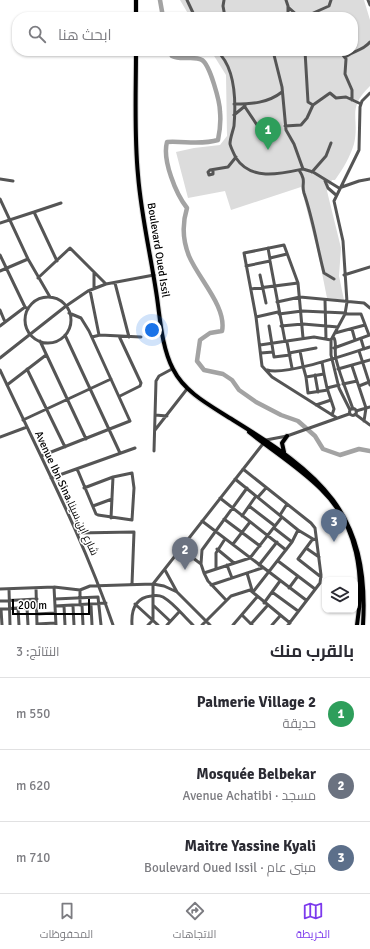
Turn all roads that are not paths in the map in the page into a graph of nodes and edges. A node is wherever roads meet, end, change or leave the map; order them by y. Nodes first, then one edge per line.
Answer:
1 (136, 0) edge
2 (187, 0) edge
3 (224, 0) edge
4 (286, 0) edge
5 (331, 0) edge
6 (368, 0) edge
7 (370, 5) edge
8 (288, 6) junction
9 (136, 12) edge
10 (193, 12) edge
11 (225, 12) edge
12 (288, 12) edge
13 (292, 12) edge
14 (316, 12) edge
15 (370, 42) edge
16 (358, 51) edge
17 (136, 56) edge
18 (222, 56) edge
19 (274, 56) edge
20 (304, 56) edge
21 (345, 57) edge
22 (282, 92) junction
23 (370, 93) edge
24 (352, 100) junction
25 (234, 104) junction
26 (360, 104) junction
27 (314, 105) junction
28 (245, 106) junction
29 (234, 115) junction
30 (257, 126) dead end
31 (285, 126) junction
32 (331, 143) dead end
33 (236, 157) junction
34 (301, 170) junction
35 (213, 171) dead end
36 (312, 172) junction
37 (0, 179) edge
38 (370, 179) edge
39 (325, 181) junction
40 (13, 182) dead end
41 (339, 188) junction
42 (336, 195) junction
43 (0, 199) edge
44 (61, 203) dead end
45 (34, 212) junction
46 (11, 220) junction
47 (0, 223) edge
48 (268, 248) junction
49 (0, 254) edge
50 (287, 254) junction
51 (28, 259) junction
52 (270, 259) junction
53 (57, 261) junction
54 (246, 266) junction
55 (370, 267) edge
56 (6, 268) junction
57 (0, 271) edge
58 (94, 272) junction
59 (260, 275) dead end
60 (344, 275) junction
61 (154, 276) junction
62 (38, 278) junction
63 (334, 279) dead end
64 (115, 283) junction
65 (298, 283) junction
66 (106, 284) junction
67 (275, 286) junction
68 (94, 288) junction
69 (263, 288) junction
70 (251, 289) junction
71 (90, 290) junction
72 (50, 297) junction
73 (300, 297) junction
74 (325, 300) junction
75 (277, 302) junction
76 (347, 302) junction
77 (266, 304) dead end
78 (66, 306) junction
79 (26, 308) junction
80 (370, 308) edge
81 (0, 310) edge
82 (302, 311) junction
83 (326, 311) junction
84 (69, 313) junction
85 (279, 313) junction
86 (345, 313) junction
87 (256, 317) junction
88 (5, 322) junction
89 (302, 324) junction
90 (365, 325) junction
91 (0, 326) edge
92 (270, 326) dead end
93 (281, 326) junction
94 (326, 326) junction
95 (338, 327) junction
96 (352, 329) junction
97 (335, 333) junction
98 (30, 334) junction
99 (65, 335) junction
100 (99, 335) junction
101 (369, 335) edge
102 (119, 336) junction
103 (92, 337) junction
104 (129, 337) junction
105 (141, 337) dead end
106 (303, 338) junction
107 (326, 339) junction
108 (332, 339) junction
109 (361, 339) junction
110 (355, 340) junction
111 (40, 341) junction
112 (286, 341) junction
113 (272, 343) junction
114 (260, 345) junction
115 (370, 347) edge
116 (316, 348) dead end
117 (334, 348) junction
118 (364, 349) junction
119 (300, 351) junction
120 (359, 351) junction
121 (273, 352) junction
122 (261, 353) junction
123 (289, 354) junction
124 (46, 355) junction
125 (0, 358) edge
126 (334, 359) junction
127 (370, 360) edge
128 (322, 362) junction
129 (363, 363) junction
130 (303, 366) junction
131 (352, 366) junction
132 (292, 368) junction
133 (27, 369) junction
134 (172, 369) junction
135 (338, 369) junction
136 (0, 370) edge
137 (267, 370) junction
138 (324, 374) junction
139 (368, 374) edge
140 (315, 375) junction
141 (306, 377) junction
142 (111, 379) junction
143 (357, 381) junction
144 (7, 384) junction
145 (370, 384) edge
146 (341, 385) junction
147 (359, 386) junction
148 (90, 388) junction
149 (188, 389) junction
150 (327, 389) junction
151 (318, 392) junction
152 (309, 394) junction
153 (120, 396) junction
154 (68, 399) junction
155 (306, 399) junction
156 (331, 400) junction
157 (316, 405) junction
158 (370, 407) edge
159 (366, 408) junction
160 (46, 409) junction
161 (353, 412) junction
162 (155, 415) junction
163 (332, 415) junction
164 (167, 416) junction
165 (337, 418) junction
166 (23, 420) junction
167 (364, 421) junction
168 (370, 425) edge
169 (27, 427) junction
170 (111, 430) junction
171 (155, 430) junction
172 (287, 436) junction
173 (0, 437) edge
174 (86, 439) junction
175 (265, 442) junction
176 (65, 447) junction
177 (134, 448) dead end
178 (154, 451) dead end
179 (284, 452) junction
180 (120, 453) junction
181 (41, 456) junction
182 (76, 469) junction
183 (243, 469) junction
184 (56, 476) junction
185 (113, 477) junction
186 (51, 478) junction
187 (235, 479) junction
188 (84, 488) junction
189 (247, 488) junction
190 (266, 488) junction
191 (257, 497) junction
192 (220, 498) junction
193 (112, 499) junction
194 (287, 504) junction
195 (93, 506) junction
196 (249, 506) junction
197 (232, 507) junction
198 (242, 516) junction
199 (281, 516) junction
200 (111, 518) junction
201 (224, 519) junction
202 (202, 521) junction
203 (250, 522) junction
204 (274, 527) junction
205 (355, 528) dead end
206 (298, 530) junction
207 (214, 531) junction
208 (242, 532) junction
209 (77, 533) junction
210 (82, 533) junction
211 (268, 536) junction
212 (225, 539) junction
213 (315, 539) junction
214 (277, 542) junction
215 (292, 542) junction
216 (233, 544) junction
217 (260, 546) junction
218 (306, 548) junction
219 (217, 549) junction
220 (181, 550) junction
221 (286, 550) junction
222 (318, 557) junction
223 (250, 558) junction
224 (278, 561) junction
225 (234, 563) junction
226 (201, 564) junction
227 (228, 565) junction
228 (261, 566) junction
229 (366, 568) dead end
230 (216, 569) junction
231 (165, 570) junction
232 (204, 573) junction
233 (247, 573) junction
234 (269, 573) junction
235 (298, 576) junction
236 (321, 577) junction
237 (232, 578) junction
238 (280, 581) junction
239 (132, 584) junction
240 (153, 584) junction
241 (100, 585) junction
242 (212, 585) junction
243 (54, 587) junction
244 (9, 588) junction
245 (36, 588) junction
246 (289, 588) junction
247 (0, 589) edge
248 (80, 590) junction
249 (315, 590) junction
250 (253, 591) junction
251 (177, 592) junction
252 (272, 592) junction
253 (153, 596) junction
254 (80, 597) junction
255 (257, 597) junction
256 (37, 599) junction
257 (55, 599) junction
258 (10, 600) junction
259 (226, 600) junction
260 (306, 600) junction
261 (0, 601) edge
262 (106, 603) junction
263 (100, 604) junction
264 (135, 604) junction
265 (266, 604) junction
266 (81, 605) junction
267 (91, 605) junction
268 (153, 605) junction
269 (55, 606) junction
270 (64, 606) junction
271 (73, 606) junction
272 (37, 607) junction
273 (18, 608) junction
274 (27, 608) junction
275 (0, 609) edge
276 (10, 609) junction
277 (298, 611) junction
278 (179, 612) junction
279 (55, 614) junction
280 (37, 615) junction
281 (242, 615) junction
282 (28, 616) junction
283 (280, 616) junction
284 (153, 620) junction
285 (170, 621) junction
286 (206, 621) junction
287 (37, 624) edge
288 (56, 624) edge
289 (252, 624) edge
290 (289, 624) edge
291 (2, 625) edge
292 (10, 625) edge
293 (19, 625) edge
294 (28, 625) edge
295 (65, 625) edge
296 (74, 625) edge
297 (83, 625) edge
298 (92, 625) edge
299 (101, 625) edge
300 (113, 625) edge
301 (132, 625) edge
302 (148, 625) edge
303 (158, 625) edge
304 (166, 625) edge
305 (193, 625) edge
306 (202, 625) edge
307 (210, 625) edge
308 (233, 625) edge
309 (272, 625) edge
310 (357, 625) edge
311 (363, 625) edge

1 - 9 main road
2 - 10 street
3 - 11 street
4 - 8 street
5 - 14 street
6 - 7 street
8 - 12 street
8 - 13 street
15 - 16 street
17 - 61 main road, Boulevard Oued Issil
18 - 25 street
19 - 22 street
20 - 27 street
21 - 24 street
22 - 28 street
22 - 31 street
23 - 26 street
24 - 26 street
24 - 27 street
25 - 28 street
25 - 29 street
26 - 41 street
27 - 31 street
28 - 29 street
28 - 30 street
29 - 33 street
31 - 34 street
32 - 36 street
33 - 34 street
33 - 35 street
34 - 36 street
34 - 63 street
36 - 39 street
37 - 40 street
38 - 41 street
39 - 41 street
39 - 42 street
41 - 42 street
42 - 60 street
43 - 46 street
44 - 45 street
45 - 46 street
45 - 53 street
46 - 47 street
46 - 51 street
48 - 50 street
48 - 52 street
48 - 54 street
49 - 56 street
50 - 52 street
50 - 65 street
51 - 56 street
51 - 62 street
52 - 54 street
52 - 67 street
53 - 58 street
53 - 62 street
54 - 70 street
55 - 60 street
56 - 57 street
56 - 79 street
58 - 66 street
58 - 68 street
59 - 69 street
60 - 76 street
61 - 64 street
61 - 134 main road, Boulevard Oued Issil
62 - 72 street
64 - 66 street
64 - 104 street
65 - 67 street
65 - 73 street
66 - 68 street
67 - 69 street
67 - 75 street
68 - 71 street
69 - 70 street
69 - 77 street
70 - 87 street
71 - 78 street
71 - 100 street
72 - 78 street
72 - 79 street
73 - 74 street
73 - 75 street
73 - 82 street
74 - 76 street
74 - 83 street
75 - 85 street
76 - 80 street
76 - 86 street
78 - 84 street
78 - 98 street
79 - 88 street
79 - 98 street
81 - 88 street
82 - 83 street
82 - 85 street
82 - 89 street
83 - 86 street
83 - 94 street
84 - 99 street
84 - 103 street
85 - 87 street
85 - 93 street
86 - 90 street
86 - 95 street
87 - 114 street
88 - 91 street
89 - 93 street
89 - 94 street
89 - 106 street
90 - 96 street
90 - 101 street
92 - 113 street
93 - 112 street
94 - 95 street
94 - 107 street
95 - 97 street
96 - 97 street
96 - 110 street
97 - 108 street
98 - 111 street
98 - 125 street
99 - 111 street
99 - 148 street
100 - 102 street
100 - 103 street
101 - 109 street
102 - 104 street
102 - 153 street
103 - 142 street
104 - 105 street
106 - 107 street
106 - 112 street
107 - 108 street
108 - 117 street
108 - 126 street
109 - 110 street
109 - 118 street
110 - 117 street
111 - 124 street
112 - 113 street
112 - 123 street
113 - 114 street
113 - 121 street
114 - 122 street
115 - 118 street
116 - 119 street
117 - 126 street
118 - 120 street
119 - 123 street
119 - 130 street
120 - 126 street
120 - 129 street
121 - 122 street
121 - 123 street
122 - 137 street
123 - 132 street
124 - 133 street
124 - 154 street
126 - 128 street
126 - 135 street
126 - 146 street
127 - 129 street
128 - 130 street
128 - 138 street
129 - 131 street
129 - 139 street
130 - 132 street
130 - 141 street
131 - 135 street
131 - 143 street
132 - 137 street
133 - 144 street
133 - 160 street
134 - 149 main road, Boulevard Oued Issil
134 - 162 street
135 - 146 street
136 - 144 street, Avenue Ibn Sina شارع ابن سينا
137 - 155 street
138 - 140 street
138 - 150 street
139 - 145 street
140 - 141 street
140 - 151 street
141 - 152 street
142 - 148 street
142 - 153 street
143 - 146 street
143 - 147 street
144 - 166 street, Avenue Ibn Sina شارع ابن سينا
145 - 147 street
146 - 150 street
146 - 161 street
147 - 159 street
148 - 154 street
148 - 170 street
149 - 164 street
149 - 175 main road, Boulevard Oued Issil
150 - 151 street
150 - 156 street
151 - 152 street
152 - 155 street
153 - 170 street
154 - 160 street
154 - 174 street
155 - 157 street
156 - 157 street
156 - 163 street
157 - 163 street
158 - 159 street
159 - 161 street
159 - 167 street
160 - 166 street
160 - 176 street
161 - 165 street
161 - 167 street
162 - 164 street
162 - 171 street
163 - 165 street
164 - 171 street
165 - 172 street
166 - 169 street, Avenue Ibn Sina شارع ابن سينا
167 - 168 street
169 - 173 street
169 - 181 street, Avenue Ibn Sina شارع ابن سينا
170 - 174 street
170 - 180 street
171 - 178 street
172 - 175 street
172 - 179 main road
174 - 176 street
175 - 179 main road, Boulevard Oued Issil
175 - 183 street
175 - 310 main road, Boulevard Oued Issil
176 - 181 street
177 - 180 street
179 - 205 main road, Boulevard Oued Issil
180 - 182 street
181 - 186 street, Avenue Ibn Sina شارع ابن سينا
182 - 184 street
182 - 188 street
183 - 187 street
183 - 190 street
184 - 186 street
184 - 210 street
185 - 188 street
185 - 193 street
185 - 200 street
186 - 209 street, Avenue Ibn Sina شارع ابن سينا
187 - 189 street
187 - 192 street
188 - 195 street
189 - 191 street
189 - 197 street
190 - 191 street
190 - 194 street
191 - 196 street
191 - 199 street
192 - 197 street
192 - 202 street
193 - 195 street
193 - 200 street
194 - 199 street
194 - 213 street
195 - 200 street
196 - 198 street
196 - 204 street
197 - 198 street
197 - 201 street
198 - 203 street
199 - 204 street
199 - 206 street
201 - 207 street
201 - 208 street
202 - 207 street
202 - 220 street
203 - 208 street
203 - 211 street
204 - 211 street
204 - 215 street
206 - 213 street
206 - 215 street
207 - 212 street
207 - 226 street
208 - 216 street
208 - 217 street
209 - 210 street
209 - 241 street, Avenue Ibn Sina شارع ابن سينا
210 - 239 street
211 - 214 street
211 - 217 street
212 - 216 street
212 - 219 street
213 - 218 street
213 - 222 street
214 - 221 street
214 - 228 street
215 - 221 street
216 - 223 street
217 - 223 street
218 - 222 street
218 - 236 street
219 - 225 street
219 - 230 street
220 - 226 street
220 - 231 street
221 - 224 street
222 - 236 street
223 - 225 street
223 - 228 street
224 - 234 street
224 - 235 street
225 - 227 street
226 - 232 street
227 - 230 street
227 - 237 street
228 - 233 street
228 - 234 street
229 - 311 main road
230 - 232 street
231 - 240 street
231 - 251 street
232 - 242 street
233 - 237 street
233 - 250 street
234 - 238 street
234 - 250 street
235 - 246 street
235 - 249 street
236 - 249 street
237 - 242 street
238 - 246 street
238 - 252 street
239 - 240 street
239 - 241 street
240 - 251 street
240 - 253 street
241 - 248 street
241 - 262 street, Avenue Ibn Sina شارع ابن سينا
242 - 259 street
243 - 245 street
243 - 248 street
243 - 257 street
244 - 245 street
244 - 247 street
244 - 258 street
245 - 256 street
246 - 260 street
248 - 254 street
249 - 260 street
250 - 255 street
250 - 259 street
251 - 286 street
252 - 265 street
252 - 277 street
253 - 264 street
253 - 268 street
253 - 278 street
254 - 257 street
254 - 263 street
254 - 266 street
255 - 265 street
255 - 281 street
256 - 258 street
256 - 272 street
257 - 269 street
258 - 261 street
258 - 276 street
259 - 286 street
260 - 277 street
262 - 263 street
262 - 300 street, Avenue Ibn Sina شارع ابن سينا
263 - 267 street
263 - 299 street
264 - 284 street
264 - 301 street
265 - 283 street
265 - 289 street
266 - 267 street
266 - 271 street
266 - 297 street
267 - 298 street
268 - 284 street
268 - 285 street
269 - 270 street
269 - 279 street
270 - 271 street
270 - 295 street
271 - 296 street
272 - 274 street
272 - 280 street
273 - 274 street
273 - 276 street
273 - 293 street
274 - 282 street
275 - 276 street
275 - 291 street
276 - 292 street
277 - 290 street
278 - 285 street
278 - 305 street
279 - 280 street
279 - 288 street
280 - 282 street
280 - 287 street
281 - 289 street
281 - 308 street
282 - 294 street
283 - 290 street
283 - 309 street
284 - 302 street
284 - 303 street
285 - 304 street
286 - 306 street
286 - 307 street
287 - 288 street

